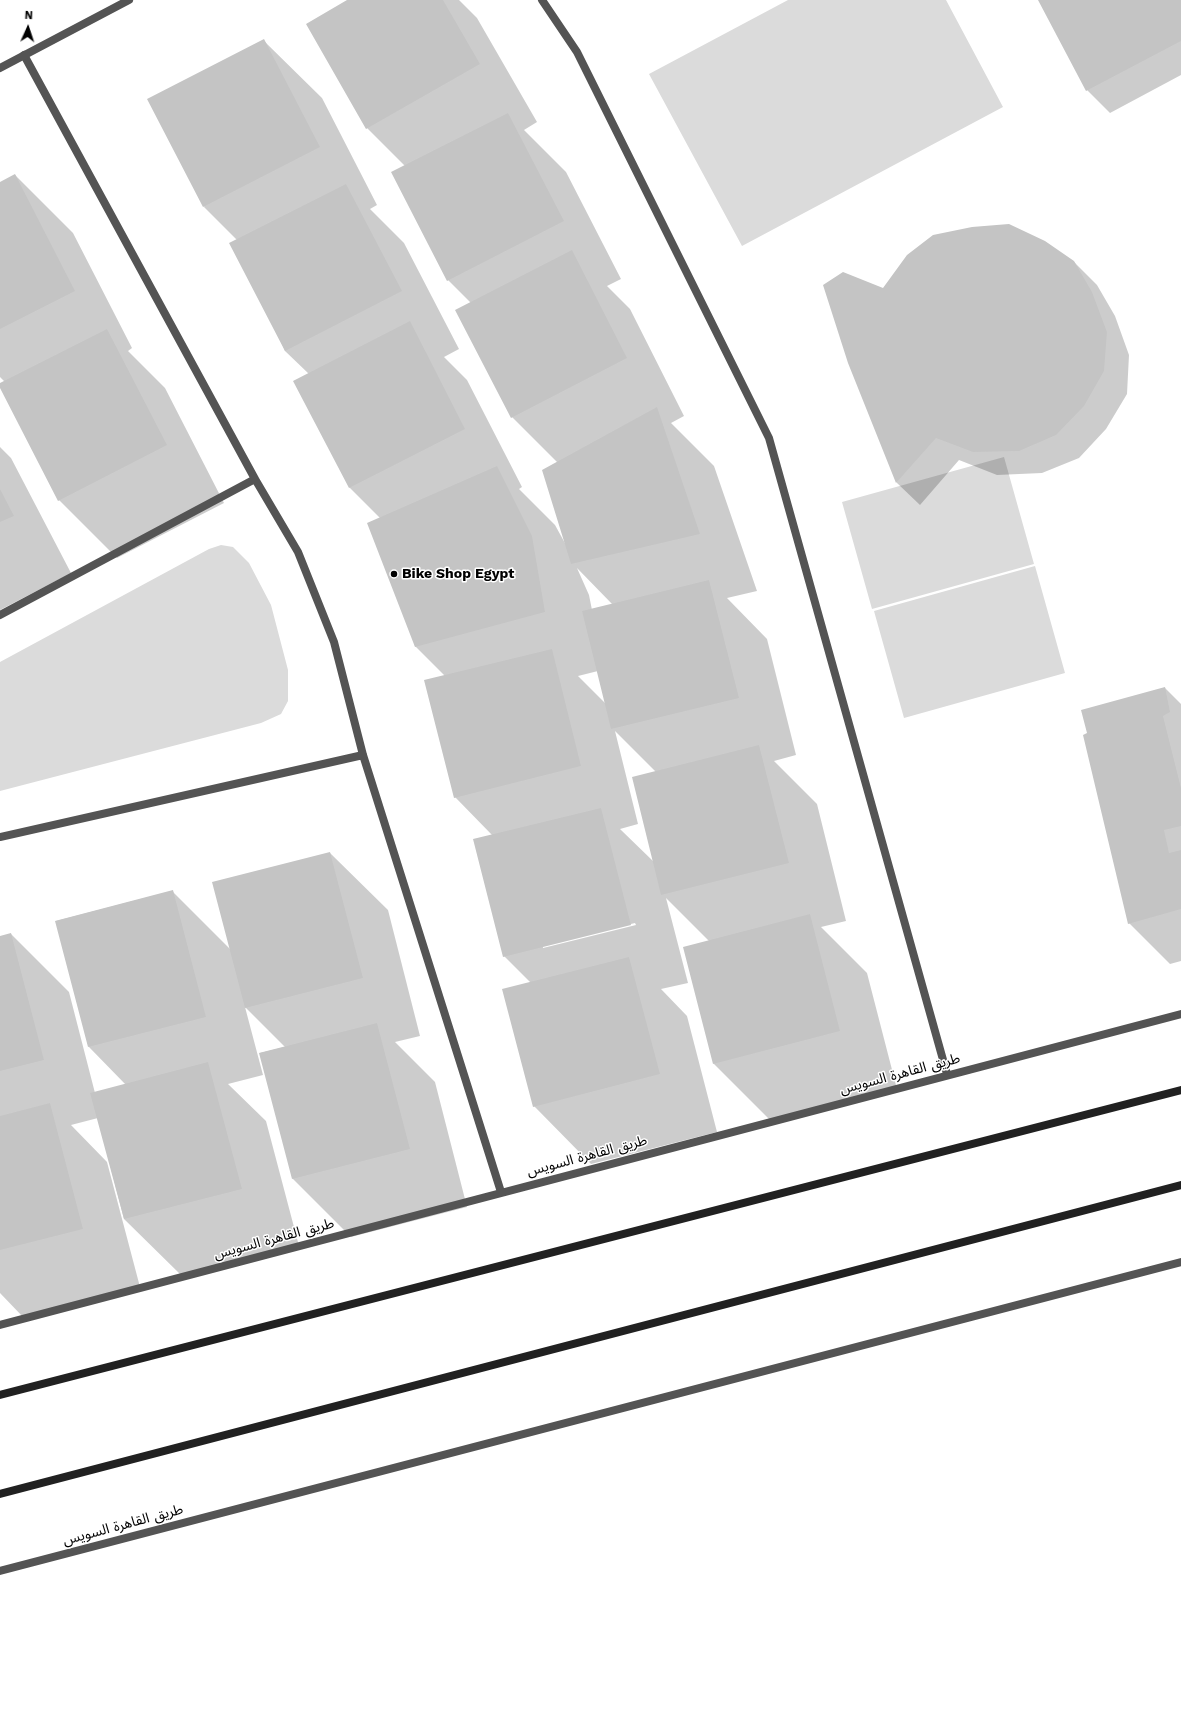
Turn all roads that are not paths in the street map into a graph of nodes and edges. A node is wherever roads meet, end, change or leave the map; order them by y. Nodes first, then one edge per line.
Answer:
1 (129, 0) edge
2 (542, 0) edge
3 (24, 55) junction
4 (0, 68) edge
5 (255, 479) junction
6 (0, 615) edge
7 (363, 755) junction
8 (0, 837) edge
9 (1181, 1014) edge
10 (947, 1074) junction
11 (1181, 1090) edge
12 (1181, 1185) edge
13 (502, 1192) junction
14 (1181, 1262) edge
15 (0, 1325) edge
16 (0, 1395) edge
17 (0, 1494) edge
18 (0, 1571) edge

1 - 3 street
2 - 10 street
3 - 4 street
3 - 5 street
5 - 6 street
5 - 7 street
7 - 8 street
7 - 13 street
9 - 10 street, طريق القاهرة السويس
10 - 13 street, طريق القاهرة السويس
11 - 16 main road
12 - 17 main road
13 - 15 street, طريق القاهرة السويس
14 - 18 street, طريق القاهرة السويس

